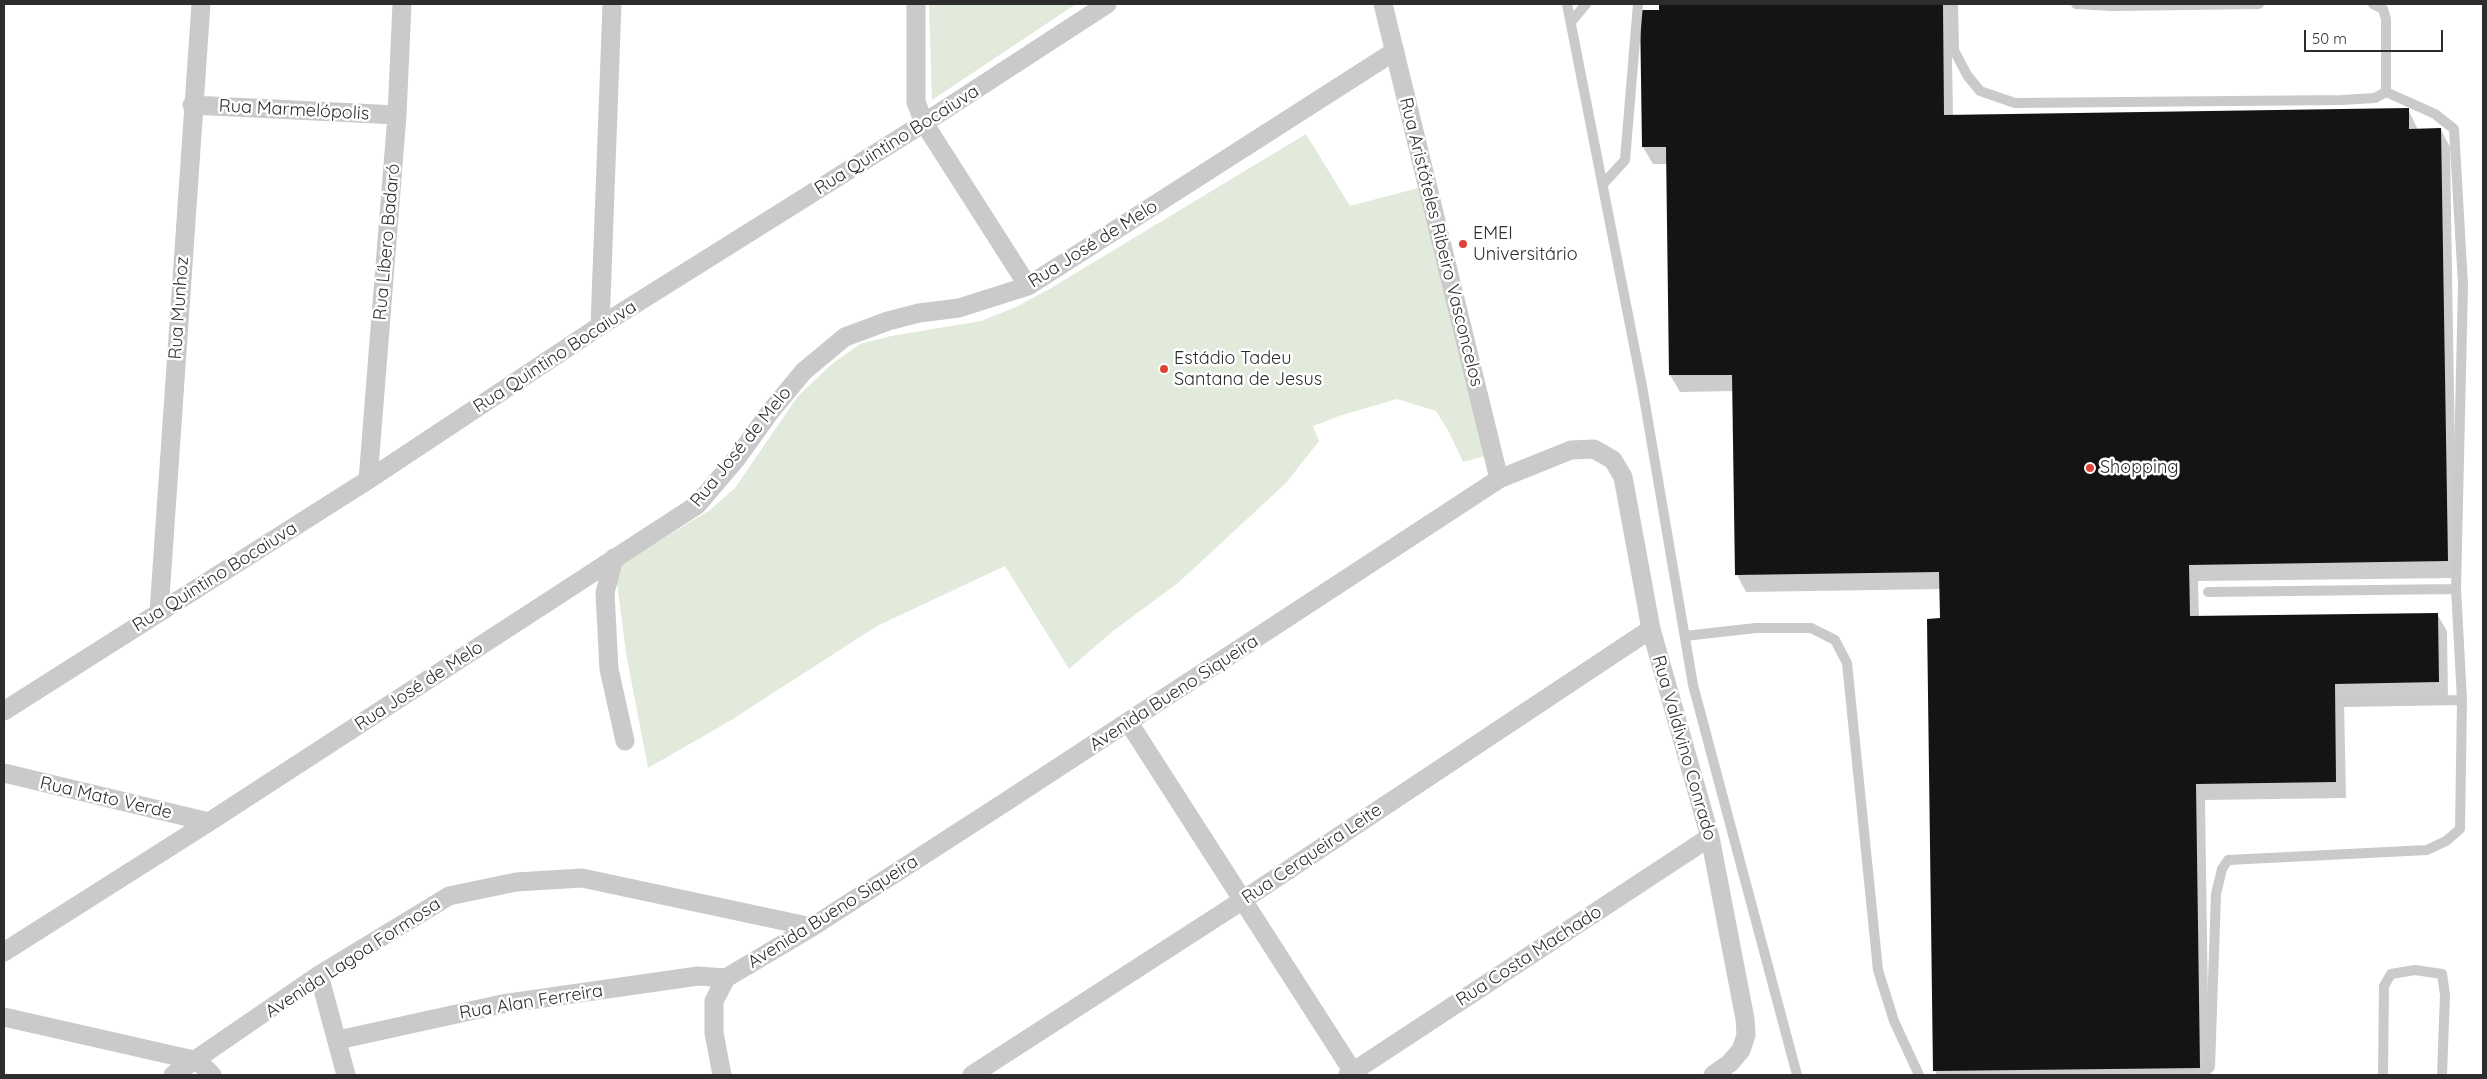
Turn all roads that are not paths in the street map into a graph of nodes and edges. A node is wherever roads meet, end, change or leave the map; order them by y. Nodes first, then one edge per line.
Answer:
1 (201, 4) edge
2 (402, 4) edge
3 (612, 4) edge
4 (916, 4) edge
5 (1107, 4) edge
6 (1383, 4) edge
7 (1567, 4) edge
8 (1586, 4) edge
9 (1638, 4) edge
10 (1953, 4) edge
11 (2076, 4) edge
12 (2171, 4) edge
13 (2259, 4) edge
14 (2113, 5) edge
15 (2222, 5) edge
16 (2380, 5) edge
17 (1571, 22) junction
18 (1395, 51) junction
19 (2386, 92) junction
20 (192, 105) junction
21 (397, 115) junction
22 (924, 123) junction
23 (1603, 184) junction
24 (1028, 286) junction
25 (600, 326) junction
26 (1623, 477) joint
27 (1499, 479) junction
28 (368, 480) junction
29 (614, 558) junction
30 (2456, 589) junction
31 (2208, 592) dead end
32 (159, 612) junction
33 (1651, 629) junction
34 (1685, 636) junction
35 (2462, 700) junction
36 (2342, 702) dead end
37 (4, 711) edge
38 (1129, 723) junction
39 (625, 741) dead end
40 (4, 773) edge
41 (209, 822) junction
42 (1710, 837) junction
43 (1243, 900) junction
44 (812, 927) junction
45 (4, 952) edge
46 (319, 975) junction
47 (726, 978) junction
48 (4, 1018) edge
49 (338, 1040) junction
50 (198, 1060) junction
51 (1352, 1074) edge
52 (173, 1075) edge
53 (212, 1075) edge
54 (346, 1075) edge
55 (722, 1075) edge
56 (972, 1075) edge
57 (1712, 1075) edge
58 (1798, 1075) edge
59 (1920, 1075) edge
60 (2202, 1075) edge
61 (2383, 1075) edge
62 (2442, 1075) edge

1 - 20 street, Rua Munhoz
2 - 21 street, Rua Líbero Badaró
3 - 25 street
4 - 22 street
5 - 22 street, Rua Quintino Bocaiuva
6 - 18 street, Rua Aristóteles Ribeiro Vasconcelos
7 - 17 lane
8 - 17 lane
9 - 23 lane
10 - 19 lane
11 - 14 lane
12 - 14 lane
12 - 15 lane
13 - 15 lane
16 - 19 lane
17 - 23 lane
18 - 24 street, Rua José de Melo
18 - 27 street, Rua Aristóteles Ribeiro Vasconcelos
19 - 30 lane
20 - 21 street, Rua Marmelópolis
20 - 32 street, Rua Munhoz
21 - 28 street, Rua Líbero Badaró
22 - 24 street
22 - 25 street, Rua Quintino Bocaiuva
23 - 34 lane
24 - 29 street, Rua José de Melo
25 - 28 street, Rua Quintino Bocaiuva
26 - 27 street, Avenida Bueno Siqueira
26 - 33 street, Rua Valdivino Conrado
27 - 38 street, Avenida Bueno Siqueira
28 - 32 street, Rua Quintino Bocaiuva
29 - 39 street
29 - 41 street, Rua José de Melo
30 - 31 lane
30 - 35 lane
32 - 37 street, Rua Quintino Bocaiuva
33 - 42 street, Rua Valdivino Conrado
33 - 43 street, Rua Cerqueira Leite
34 - 58 lane
34 - 59 lane
35 - 36 lane
35 - 60 lane
38 - 43 street
38 - 44 street, Avenida Bueno Siqueira
40 - 41 street, Rua Mato Verde
41 - 45 street, Rua José de Melo
42 - 51 street, Rua Costa Machado
42 - 57 street, Rua Valdivino Conrado
43 - 51 street
43 - 56 street, Rua Cerqueira Leite
44 - 46 street, Avenida Lagoa Formosa
44 - 47 street, Avenida Bueno Siqueira
46 - 49 street
46 - 50 street, Avenida Lagoa Formosa
47 - 49 street, Rua Alan Ferreira
47 - 55 street
48 - 50 street
49 - 54 street
50 - 52 street, Avenida Lagoa Formosa
50 - 53 street
61 - 62 lane

